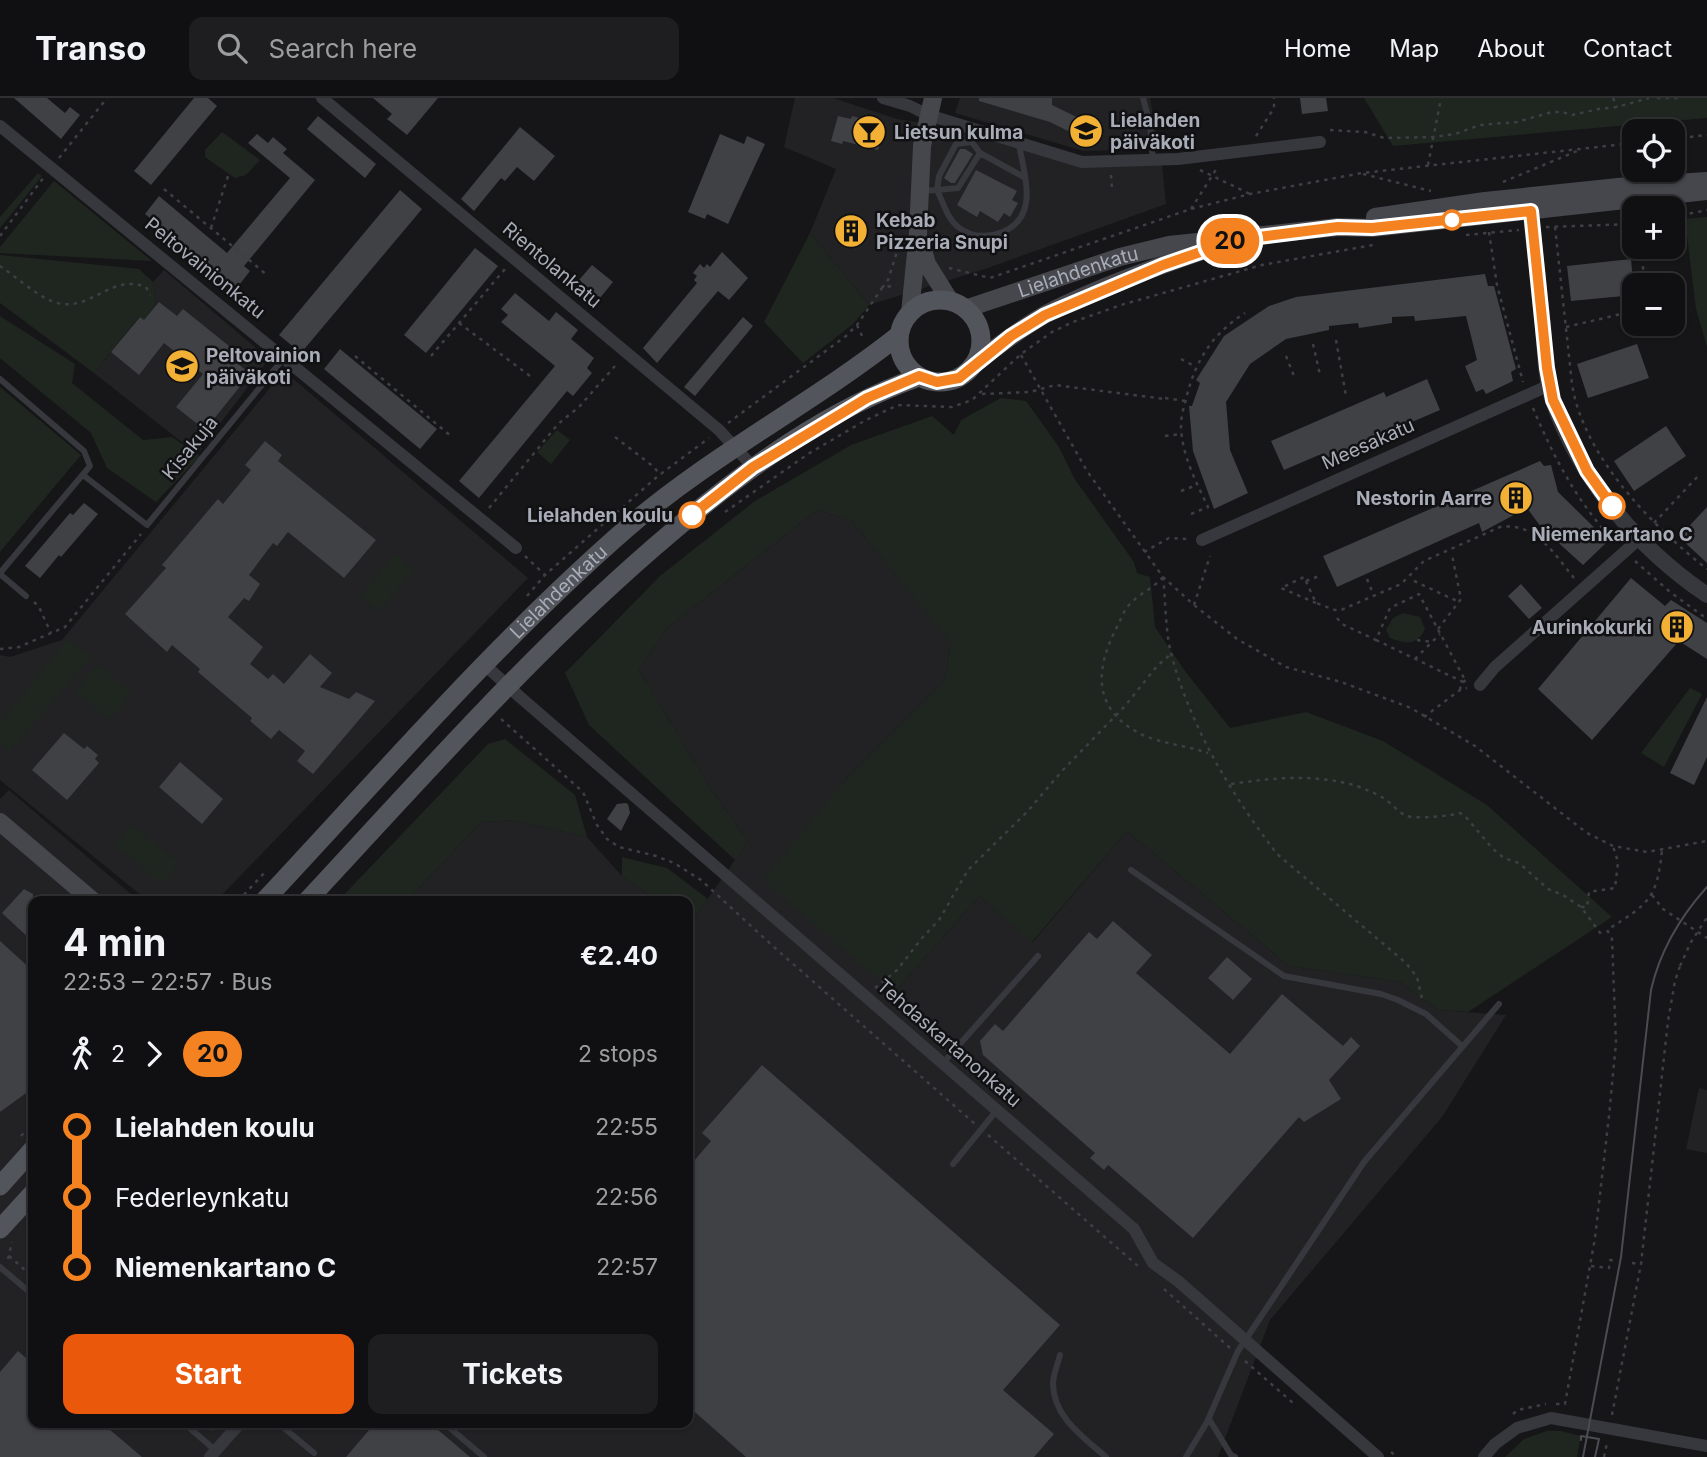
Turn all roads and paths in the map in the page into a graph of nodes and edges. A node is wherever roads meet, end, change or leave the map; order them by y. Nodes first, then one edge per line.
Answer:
1 (107, 98) edge
2 (322, 98) edge
3 (883, 98) edge
4 (1143, 98) edge
5 (1274, 98) edge
6 (1441, 98) edge
7 (1613, 98) edge
8 (1649, 98) edge
9 (1657, 98) edge
10 (1678, 98) edge
11 (931, 107) edge
12 (1617, 107) junction
13 (0, 126) edge
14 (1259, 130) dead end
15 (1330, 130) dead end
16 (1707, 135) edge
17 (974, 136) junction
18 (1433, 137) junction
19 (1685, 138) edge
20 (1320, 142) dead end
21 (1018, 144) junction
22 (1580, 149) dead end
23 (980, 153) junction
24 (1227, 154) junction
25 (1178, 159) junction
26 (1153, 160) junction
27 (1428, 165) dead end
28 (51, 167) junction
29 (229, 173) dead end
30 (1362, 173) dead end
31 (1212, 176) junction
32 (1024, 177) junction
33 (1707, 181) edge
34 (1497, 185) dead end
35 (164, 189) dead end
36 (928, 190) junction
37 (1429, 191) dead end
38 (1707, 191) edge
39 (1250, 194) dead end
40 (1191, 209) dead end
41 (1707, 210) edge
42 (1531, 212) junction
43 (1685, 215) edge
44 (1622, 225) edge
45 (1555, 226) junction
46 (211, 228) junction
47 (918, 233) junction
48 (0, 236) edge
49 (1462, 236) dead end
50 (1235, 240) junction
51 (1376, 245) dead end
52 (514, 259) junction
53 (0, 266) edge
54 (267, 275) dead end
55 (990, 278) dead end
56 (150, 295) dead end
57 (996, 299) junction
58 (958, 305) junction
59 (910, 313) junction
60 (1245, 313) dead end
61 (1622, 314) edge
62 (459, 323) junction
63 (1566, 327) junction
64 (899, 335) junction
65 (1011, 336) junction
66 (1335, 340) dead end
67 (1313, 344) dead end
68 (1021, 354) junction
69 (355, 356) dead end
70 (431, 356) dead end
71 (1286, 356) dead end
72 (284, 358) junction
73 (1181, 359) dead end
74 (975, 363) junction
75 (615, 366) dead end
76 (1196, 367) junction
77 (1320, 375) dead end
78 (919, 376) junction
79 (1294, 376) dead end
80 (0, 379) edge
81 (534, 379) dead end
82 (1550, 385) junction
83 (1041, 388) junction
84 (980, 394) junction
85 (1346, 396) dead end
86 (1186, 401) junction
87 (1182, 434) junction
88 (1165, 436) dead end
89 (452, 437) dead end
90 (615, 437) dead end
91 (734, 447) junction
92 (753, 467) junction
93 (1700, 474) dead end
94 (83, 475) junction
95 (660, 475) dead end
96 (1197, 485) junction
97 (1181, 491) dead end
98 (1191, 514) dead end
99 (480, 518) junction
100 (717, 518) dead end
101 (1654, 523) junction
102 (147, 525) junction
103 (1639, 539) junction
104 (1202, 540) joint
105 (516, 548) joint
106 (1144, 552) junction
107 (1452, 555) dead end
108 (1210, 556) dead end
109 (1707, 569) edge
110 (0, 574) edge
111 (1322, 575) dead end
112 (545, 576) dead end
113 (1163, 577) junction
114 (1367, 579) dead end
115 (1574, 579) dead end
116 (1306, 581) junction
117 (1414, 582) dead end
118 (1707, 595) edge
119 (26, 596) dead end
120 (1374, 596) junction
121 (1459, 602) junction
122 (1316, 603) junction
123 (1194, 605) junction
124 (39, 607) dead end
125 (1337, 618) dead end
126 (1438, 629) junction
127 (51, 633) junction
128 (1440, 634) junction
129 (1376, 639) junction
130 (1417, 640) dead end
131 (1432, 642) junction
132 (0, 649) edge
133 (1171, 654) junction
134 (1415, 659) junction
135 (485, 665) junction
136 (1480, 685) joint
137 (514, 692) junction
138 (1116, 715) junction
139 (1424, 717) junction
140 (1210, 753) junction
141 (1229, 784) junction
142 (0, 822) edge
143 (1707, 841) edge
144 (1613, 846) junction
145 (1662, 850) junction
146 (1131, 870) dead end
147 (1652, 895) junction
148 (87, 896) edge
149 (269, 896) edge
150 (312, 896) edge
151 (1581, 907) junction
152 (1707, 919) edge
153 (1601, 934) dead end
154 (1707, 938) edge
155 (1038, 956) dead end
156 (861, 993) junction
157 (836, 1003) junction
158 (1499, 1004) dead end
159 (1426, 1014) junction
160 (1462, 1046) junction
161 (943, 1063) junction
162 (998, 1110) junction
163 (982, 1130) junction
164 (28, 1155) edge
165 (953, 1164) dead end
166 (0, 1186) edge
167 (28, 1201) edge
168 (6, 1235) edge
169 (9, 1255) junction
170 (1615, 1261) dead end
171 (1632, 1263) dead end
172 (1641, 1265) junction
173 (1590, 1266) junction
174 (1, 1268) edge
175 (28, 1272) edge
176 (1145, 1272) dead end
177 (28, 1291) edge
178 (1245, 1341) junction
179 (1060, 1354) dead end
180 (1565, 1404) dead end
181 (1209, 1419) junction
182 (189, 1428) edge
183 (212, 1428) edge
184 (236, 1428) edge
185 (284, 1428) edge
186 (450, 1428) edge
187 (217, 1431) dead end
188 (1609, 1433) junction
189 (1707, 1446) edge
190 (314, 1452) dead end
191 (213, 1454) edge
192 (1232, 1456) edge
193 (484, 1457) edge
194 (1106, 1457) edge
195 (1186, 1457) edge
196 (1378, 1457) edge
197 (1484, 1457) edge
198 (1604, 1457) edge

1 - 28 path
2 - 52 street, Rientolankatu
3 - 11 street
4 - 26 lane
5 - 14 path
6 - 18 path
7 - 12 path
8 - 12 path
9 - 10 path
11 - 17 street
11 - 36 main road
12 - 18 path
13 - 28 street, Peltovainionkatu
15 - 18 path
16 - 19 path
17 - 21 street
17 - 23 lane
17 - 36 lane
18 - 27 path
20 - 24 street
21 - 26 street
21 - 32 lane
22 - 34 path
23 - 32 lane
23 - 36 lane
24 - 25 street
24 - 31 path
25 - 26 street
25 - 31 path
28 - 48 path
28 - 72 street, Peltovainionkatu
29 - 46 path
30 - 37 path
31 - 39 path
31 - 40 path
32 - 36 lane
33 - 42 main road, Lielahdenkatu
35 - 46 path
36 - 47 main road
38 - 42 main road, Lielahdenkatu
41 - 43 path
42 - 45 path
42 - 49 path
42 - 50 main road, Lielahdenkatu
42 - 82 street
44 - 45 path
45 - 63 path
46 - 54 path
47 - 58 main road
47 - 59 main road
50 - 57 main road, Lielahdenkatu
50 - 65 main road, Lielahdenkatu
51 - 68 path
52 - 62 path
52 - 91 street, Rientolankatu
53 - 56 path
55 - 57 path
57 - 58 main road, Lielahdenkatu
58 - 59 main road
58 - 74 main road
59 - 64 main road
60 - 76 path
61 - 63 path
62 - 70 path
62 - 81 path
63 - 101 path
64 - 78 main road
64 - 91 main road, Lielahdenkatu
65 - 68 path
65 - 74 main road, Lielahdenkatu
66 - 85 path
67 - 77 path
68 - 83 path
68 - 84 path
69 - 89 path
71 - 79 path
72 - 99 street, Peltovainionkatu
72 - 102 lane, Kisakuja
73 - 76 path
74 - 78 main road
75 - 99 path
76 - 86 path
78 - 92 main road, Lielahdenkatu
80 - 94 lane
82 - 103 street
82 - 104 street, Meesakatu
83 - 84 path
83 - 86 path
83 - 106 path
84 - 100 path
86 - 87 path
87 - 88 path
87 - 96 path
90 - 95 path
91 - 92 street, Rientolankatu
91 - 135 main road, Lielahdenkatu
92 - 137 main road, Lielahdenkatu
93 - 101 path
94 - 102 lane
94 - 110 lane
96 - 97 path
96 - 98 path
99 - 105 street, Peltovainionkatu
101 - 109 path
102 - 127 path
103 - 118 street
103 - 136 street
104 - 106 path
105 - 112 path
106 - 113 path
107 - 121 path
108 - 123 path
110 - 119 lane
111 - 116 path
113 - 123 path
113 - 133 path
113 - 138 path
114 - 120 path
115 - 120 path
116 - 122 path
116 - 122 path
117 - 121 path
120 - 122 path
121 - 126 path
123 - 139 path
124 - 127 path
125 - 129 path
126 - 128 path
126 - 129 path
127 - 132 path
128 - 131 path
128 - 134 path
129 - 134 path
130 - 131 path
131 - 134 path
133 - 138 path
133 - 140 path
135 - 137 street, Tehdaskartanonkatu
135 - 149 main road, Lielahdenkatu
136 - 139 path
137 - 150 main road, Lielahdenkatu
137 - 156 street, Tehdaskartanonkatu
137 - 157 path
138 - 140 path
138 - 156 path
139 - 144 path
140 - 141 path
141 - 151 path
141 - 159 path
142 - 148 main road
143 - 145 path
144 - 145 path
144 - 151 path
145 - 147 path
146 - 159 lane
147 - 154 path
147 - 173 path
151 - 153 path
152 - 172 path, bridge
155 - 161 lane
156 - 157 path
156 - 161 street, Tehdaskartanonkatu
157 - 163 path
158 - 160 lane
159 - 160 lane
160 - 178 lane
161 - 162 street, Tehdaskartanonkatu
162 - 163 lane
162 - 178 street, Tehdaskartanonkatu
163 - 165 lane
163 - 176 path
164 - 166 main road
167 - 168 main road
168 - 169 path
169 - 174 path
169 - 175 path
170 - 173 path
171 - 172 path
172 - 188 path
173 - 180 path
174 - 177 lane
178 - 181 lane
178 - 196 street, Tehdaskartanonkatu
179 - 194 lane
181 - 192 lane
181 - 195 lane
182 - 191 lane
183 - 187 path
184 - 191 street
185 - 190 lane
186 - 193 lane
188 - 189 street
188 - 197 street
188 - 198 path

